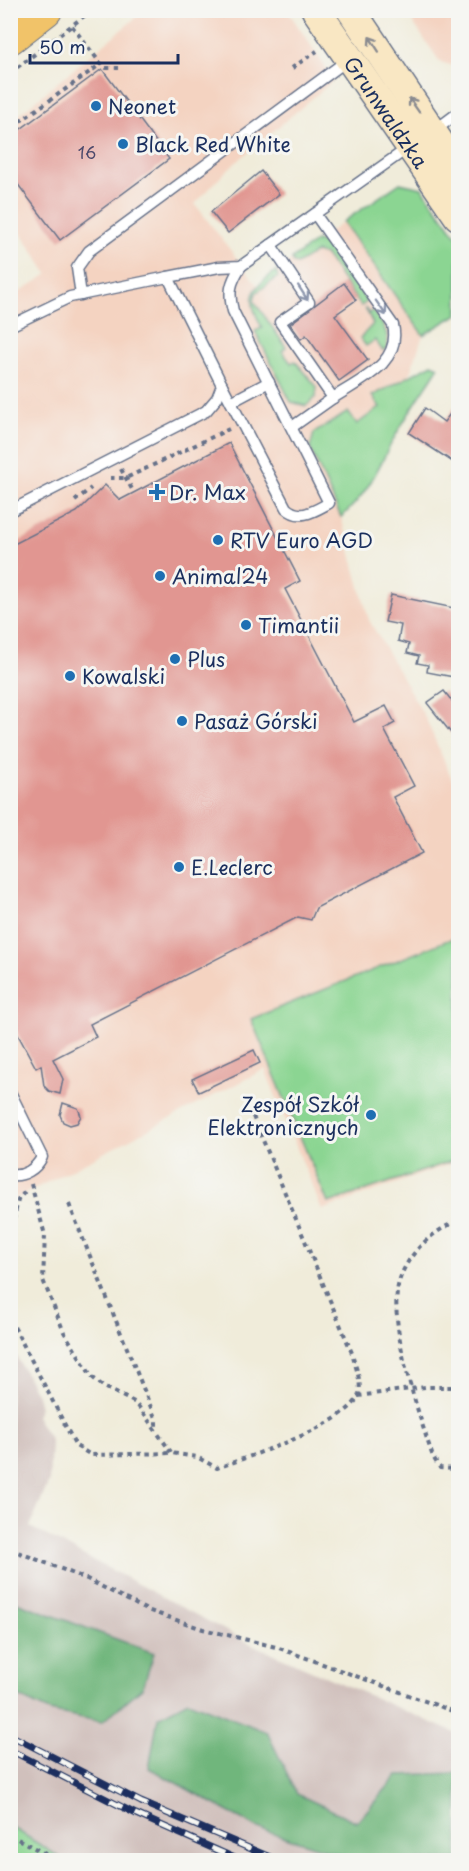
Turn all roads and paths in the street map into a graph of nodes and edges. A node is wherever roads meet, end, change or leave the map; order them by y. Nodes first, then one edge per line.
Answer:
1 (92, 10) edge
2 (316, 10) edge
3 (351, 10) edge
4 (59, 18) edge
5 (10, 38) edge
6 (322, 47) dead end
7 (350, 59) junction
8 (101, 64) junction
9 (119, 68) dead end
10 (292, 68) dead end
11 (10, 73) edge
12 (459, 113) edge
13 (10, 122) edge
14 (422, 139) junction
15 (459, 170) edge
16 (315, 214) junction
17 (459, 216) edge
18 (271, 245) junction
19 (241, 266) junction
20 (168, 277) junction
21 (81, 295) junction
22 (10, 326) edge
23 (269, 382) junction
24 (222, 385) junction
25 (333, 398) junction
26 (231, 402) junction
27 (242, 422) junction
28 (292, 427) junction
29 (115, 457) junction
30 (126, 478) junction
31 (102, 480) dead end
32 (93, 487) dead end
33 (134, 493) dead end
34 (75, 501) dead end
35 (10, 511) edge
36 (10, 1092) edge
37 (252, 1114) dead end
38 (27, 1172) junction
39 (10, 1175) edge
40 (31, 1184) junction
41 (69, 1204) dead end
42 (459, 1221) edge
43 (10, 1238) edge
44 (10, 1318) edge
45 (459, 1387) edge
46 (413, 1390) junction
47 (358, 1396) junction
48 (156, 1430) junction
49 (171, 1453) junction
50 (459, 1469) edge
51 (10, 1550) edge
52 (459, 1713) edge
53 (10, 1835) edge
54 (57, 1860) edge

1 - 4 path
2 - 7 street, Grunwaldzka
14 -> 3 street, Grunwaldzka
4 - 5 main road
4 - 8 path
4 - 11 path
6 - 10 path
7 - 14 street, Grunwaldzka
7 - 21 lane
8 - 9 path
8 - 13 path
12 - 14 lane
14 - 15 street, Grunwaldzka
14 - 16 lane
14 - 17 street, Grunwaldzka
16 - 18 lane
16 -> 25 lane
18 - 19 lane
18 -> 25 lane
19 - 20 lane
19 - 23 lane
20 - 21 lane
20 - 24 lane
21 - 22 lane
23 - 26 lane
23 - 28 lane
24 - 26 lane
24 - 29 lane
25 - 28 lane
26 - 27 lane
27 - 28 lane
27 - 30 path
29 - 30 path
29 - 35 lane
30 - 31 path
30 - 33 path
32 - 34 path
36 - 38 lane
37 - 47 path
38 - 39 lane
38 - 40 path
40 - 43 path
40 - 48 path
41 - 48 path
42 - 46 path
44 - 49 path
45 - 46 path
46 - 47 path
46 - 50 path
47 - 49 path
48 - 49 path
51 - 52 path
53 - 54 path

